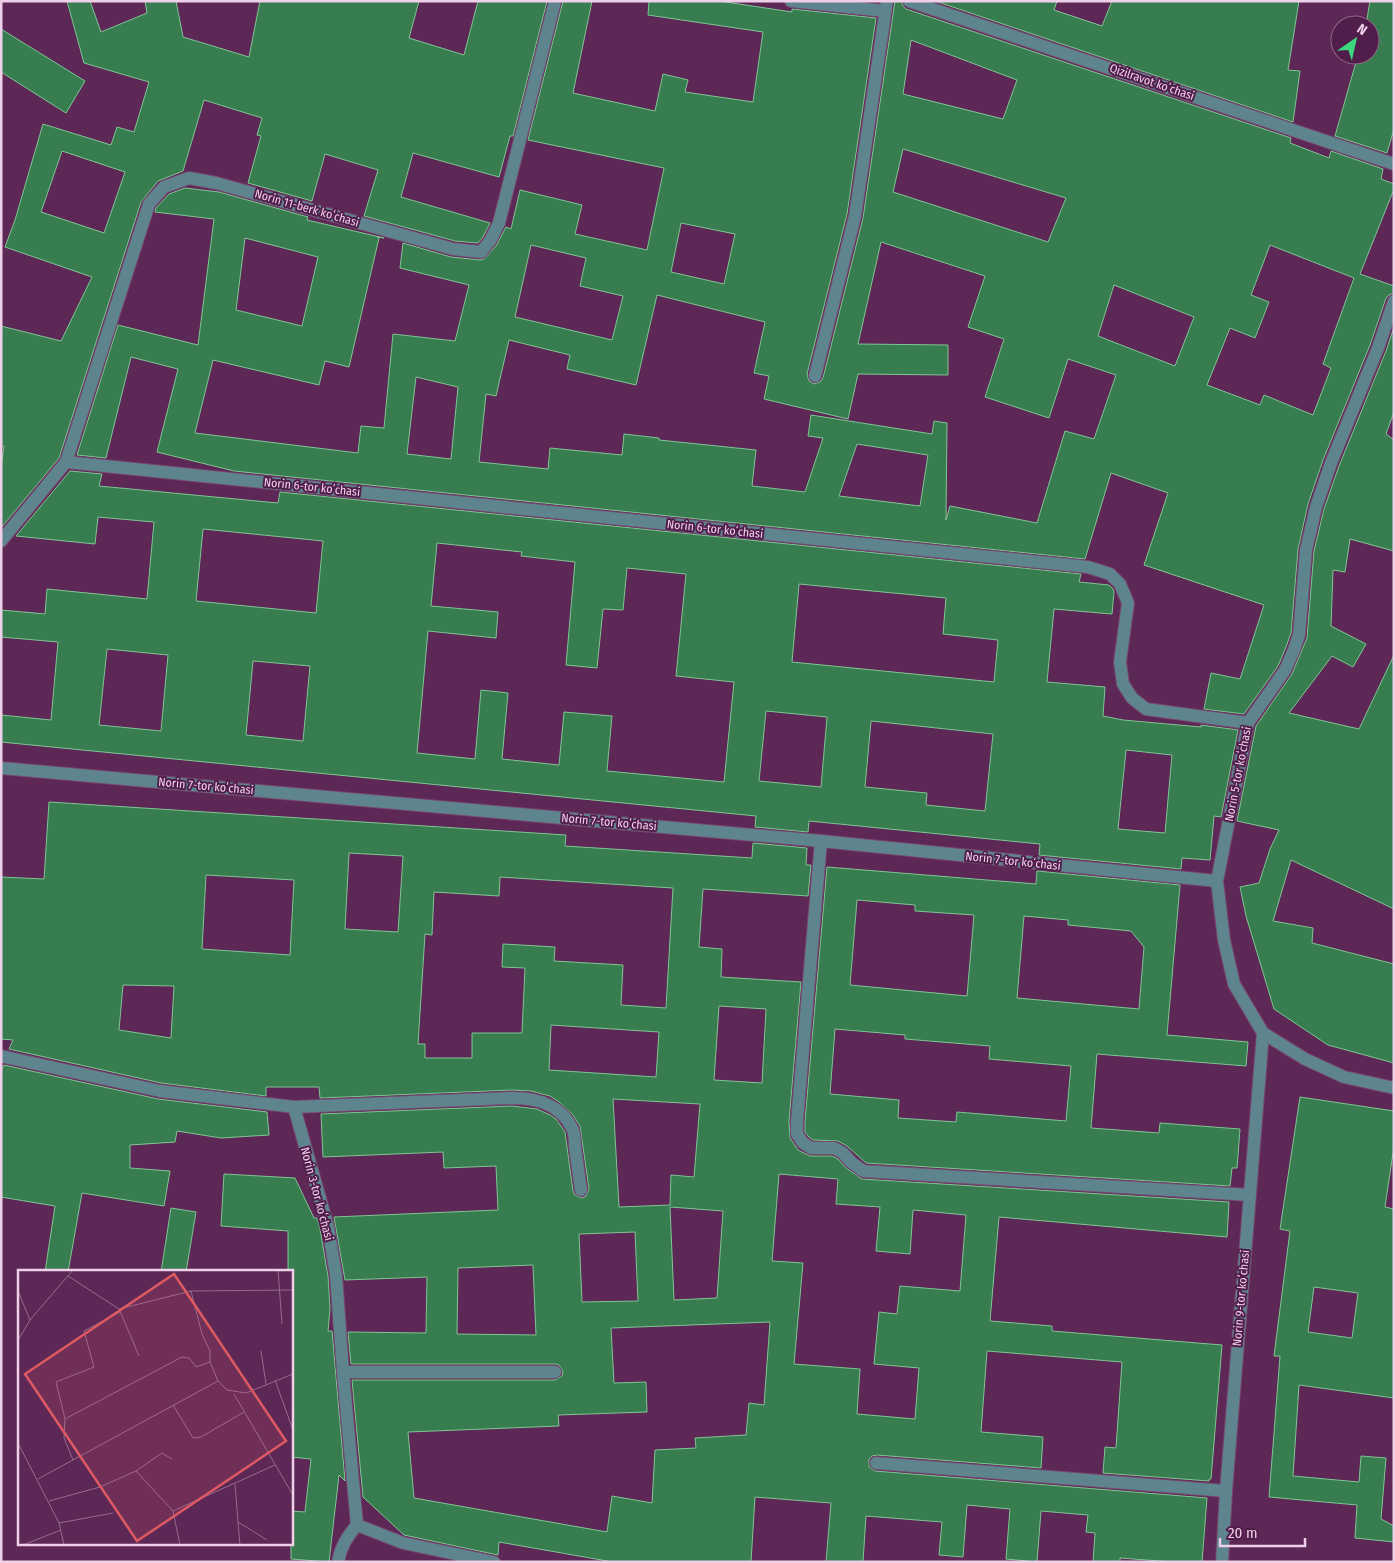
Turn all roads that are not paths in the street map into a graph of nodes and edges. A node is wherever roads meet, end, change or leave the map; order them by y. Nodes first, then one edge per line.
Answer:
1 (555, 1) edge
2 (791, 1) edge
3 (909, 1) edge
4 (886, 6) edge
5 (1394, 164) edge
6 (1394, 301) edge
7 (815, 376) dead end
8 (66, 462) junction
9 (1, 541) edge
10 (1248, 723) junction
11 (1, 768) edge
12 (821, 841) junction
13 (1217, 881) junction
14 (1263, 1034) junction
15 (1, 1056) edge
16 (1394, 1088) edge
17 (294, 1107) junction
18 (581, 1190) dead end
19 (1250, 1195) junction
20 (342, 1372) junction
21 (555, 1372) dead end
22 (876, 1463) dead end
23 (1226, 1491) junction
24 (357, 1525) junction
25 (338, 1562) edge
26 (494, 1562) edge
27 (1222, 1562) edge

1 - 8 street, Norin 11-berk koʻchasi
2 - 4 street
3 - 5 street, Qizilravot koʻchasi
4 - 7 street
6 - 10 street, Norin 5-tor koʻchasi
8 - 9 street
8 - 10 street, Norin 6-tor koʻchasi
10 - 13 street, Norin 5-tor koʻchasi
11 - 12 street, Norin 7-tor koʻchasi
12 - 13 street, Norin 7-tor koʻchasi
12 - 19 street
13 - 14 street, Norin 5-tor koʻchasi
14 - 16 street, Norin 5-tor koʻchasi
14 - 19 street, Norin 9-tor koʻchasi
15 - 17 street
17 - 18 street
17 - 20 street, Norin 3-tor koʻchasi
19 - 23 street, Norin 9-tor koʻchasi
20 - 21 street
20 - 24 street, Norin 3-tor koʻchasi
22 - 23 street
23 - 27 street, Norin 9-tor koʻchasi
24 - 25 street
24 - 26 street

